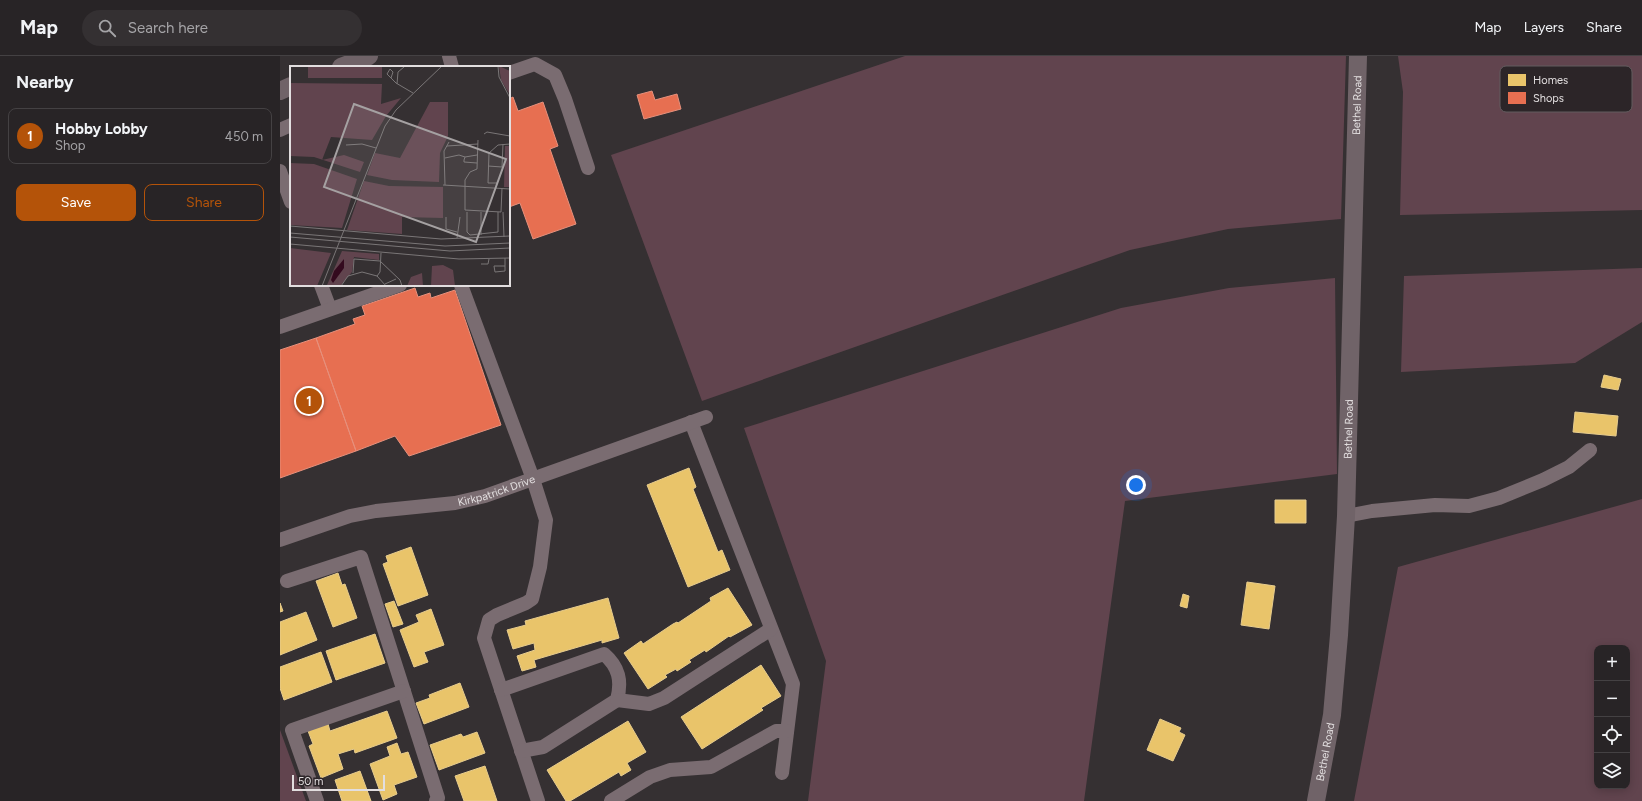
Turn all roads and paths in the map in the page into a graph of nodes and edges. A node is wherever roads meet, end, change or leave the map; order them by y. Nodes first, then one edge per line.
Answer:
1 (369, 56) edge
2 (449, 56) edge
3 (1358, 56) edge
4 (344, 66) edge
5 (452, 66) edge
6 (510, 73) edge
7 (290, 86) edge
8 (280, 91) edge
9 (290, 125) edge
10 (280, 130) edge
11 (588, 168) dead end
12 (280, 171) edge
13 (290, 199) edge
14 (321, 286) edge
15 (397, 286) edge
16 (461, 286) edge
17 (330, 309) junction
18 (280, 327) edge
19 (706, 416) dead end
20 (692, 422) junction
21 (1590, 450) dead end
22 (533, 479) junction
23 (1346, 516) junction
24 (280, 540) edge
25 (287, 581) dead end
26 (771, 628) junction
27 (501, 690) junction
28 (404, 691) junction
29 (617, 700) junction
30 (787, 731) junction
31 (522, 751) junction
32 (782, 773) dead end
33 (317, 801) edge
34 (436, 801) edge
35 (538, 801) edge
36 (611, 801) edge
37 (1316, 801) edge

1 - 4 main road
2 - 5 street
3 - 23 main road, Bethel Road
6 - 11 street
7 - 8 main road
9 - 10 street
12 - 13 street
14 - 17 street
15 - 17 street
16 - 22 street
17 - 18 street
19 - 20 street, Kirkpatrick Drive
20 - 22 street, Kirkpatrick Drive
20 - 26 street
21 - 23 street
22 - 24 street, Kirkpatrick Drive
22 - 27 street
23 - 37 main road, Bethel Road
25 - 28 street
26 - 29 street
26 - 30 street
27 - 29 street
27 - 31 street
28 - 33 street
28 - 34 street
29 - 31 street
30 - 32 street
30 - 36 street
31 - 35 street

